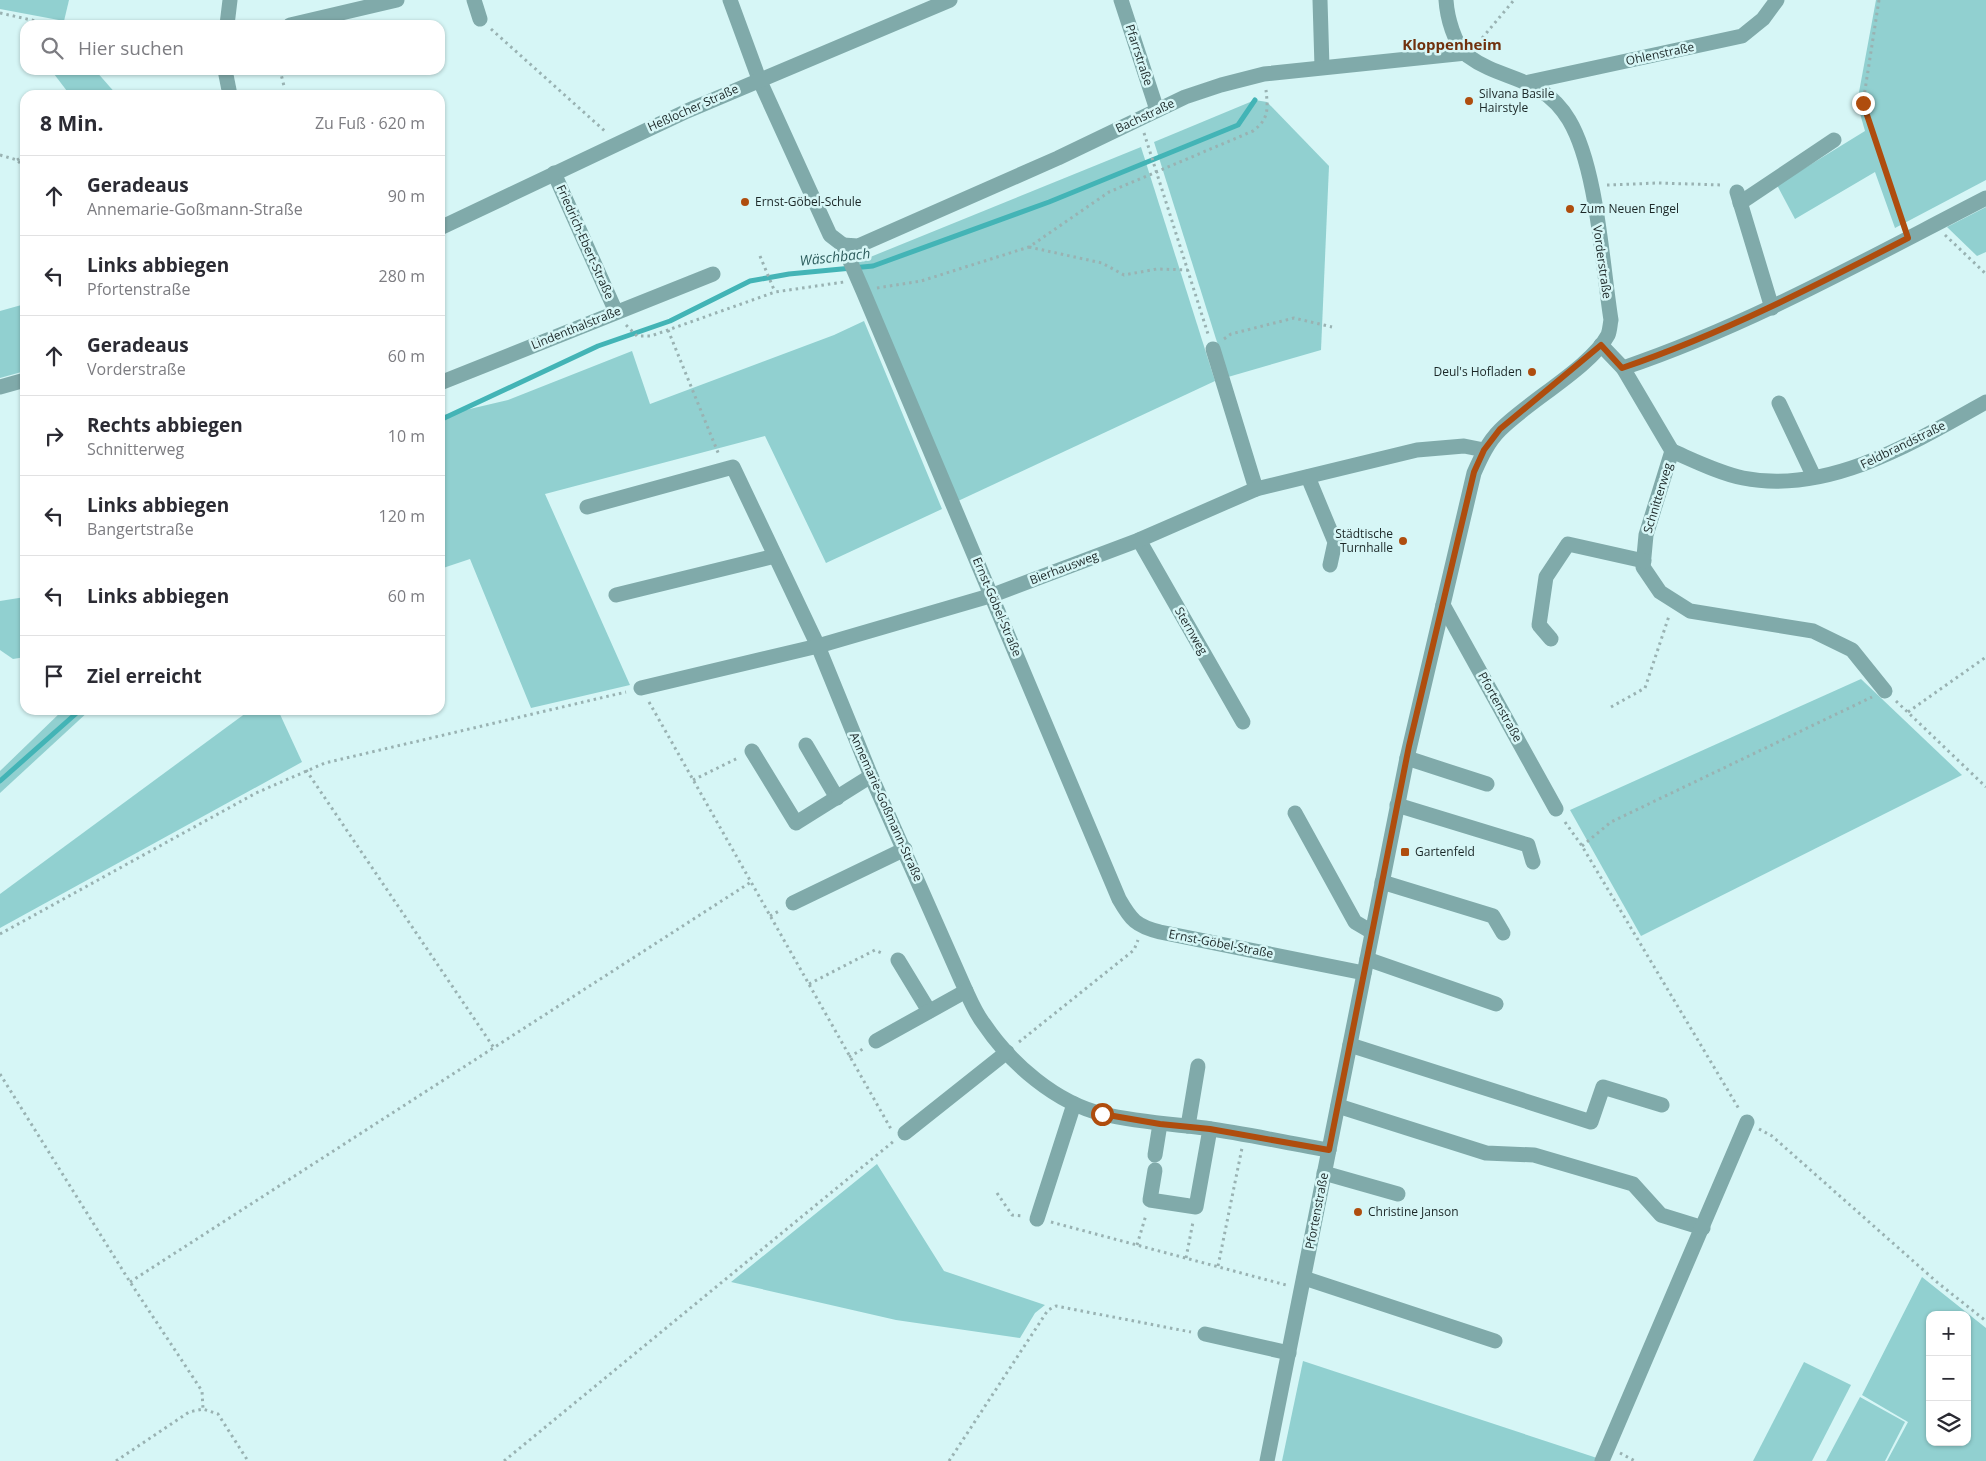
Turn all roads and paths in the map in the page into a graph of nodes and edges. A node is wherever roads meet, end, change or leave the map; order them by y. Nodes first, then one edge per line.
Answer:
1 (230, 0) edge
2 (397, 0) edge
3 (474, 0) edge
4 (730, 0) edge
5 (950, 0) edge
6 (1121, 0) edge
7 (1320, 0) edge
8 (1446, 0) edge
9 (1514, 0) edge
10 (1778, 0) edge
11 (1879, 0) edge
12 (0, 13) edge
13 (480, 19) joint
14 (32, 20) edge
15 (228, 20) edge
16 (311, 20) edge
17 (1467, 54) junction
18 (1322, 67) junction
19 (1264, 74) junction
20 (222, 75) edge
21 (281, 75) edge
22 (759, 79) junction
23 (1529, 82) junction
24 (284, 86) dead end
25 (228, 90) edge
26 (1157, 110) junction
27 (1834, 140) dead end
28 (617, 142) junction
29 (1151, 150) dead end
30 (0, 154) edge
31 (20, 158) edge
32 (17, 160) junction
33 (20, 163) edge
34 (1157, 171) junction
35 (554, 173) junction
36 (1591, 187) junction
37 (1739, 198) junction
38 (1986, 198) edge
39 (1934, 225) junction
40 (445, 226) edge
41 (1908, 238) junction
42 (1029, 248) junction
43 (845, 250) junction
44 (760, 256) dead end
45 (1188, 270) junction
46 (713, 274) dead end
47 (1986, 274) edge
48 (859, 282) junction
49 (775, 292) junction
50 (1772, 308) junction
51 (616, 312) junction
52 (627, 326) dead end
53 (1332, 327) dead end
54 (668, 330) junction
55 (1601, 345) junction
56 (1213, 350) junction
57 (1622, 368) junction
58 (20, 381) edge
59 (445, 381) edge
60 (0, 387) edge
61 (1780, 402) dead end
62 (1986, 402) edge
63 (1484, 450) junction
64 (1672, 451) junction
65 (725, 469) junction
66 (1308, 477) junction
67 (1814, 477) junction
68 (1256, 490) junction
69 (587, 507) dead end
70 (1139, 540) junction
71 (775, 556) junction
72 (1644, 561) junction
73 (1330, 565) dead end
74 (616, 595) dead end
75 (993, 595) junction
76 (1673, 601) junction
77 (1443, 605) junction
78 (1551, 639) dead end
79 (818, 646) junction
80 (1986, 657) edge
81 (641, 688) junction
82 (1885, 691) junction
83 (1611, 707) dead end
84 (1908, 712) junction
85 (1243, 722) dead end
86 (806, 745) dead end
87 (752, 751) joint
88 (1407, 758) junction
89 (306, 770) junction
90 (872, 776) junction
91 (693, 780) junction
92 (1487, 784) dead end
93 (1986, 787) edge
94 (836, 798) junction
95 (1397, 805) junction
96 (1556, 809) joint
97 (1295, 814) dead end
98 (1582, 846) junction
99 (905, 849) junction
100 (1533, 862) dead end
101 (751, 882) junction
102 (1382, 882) junction
103 (793, 903) dead end
104 (1143, 928) junction
105 (1372, 932) junction
106 (1503, 933) dead end
107 (0, 934) edge
108 (898, 960) joint
109 (1366, 966) junction
110 (809, 984) junction
111 (966, 991) junction
112 (1496, 1004) dead end
113 (929, 1011) junction
114 (876, 1041) dead end
115 (1350, 1045) junction
116 (494, 1048) junction
117 (1007, 1052) junction
118 (1198, 1066) dead end
119 (0, 1074) edge
120 (1074, 1104) junction
121 (1662, 1105) dead end
122 (1338, 1106) junction
123 (1747, 1122) junction
124 (1160, 1124) junction
125 (1188, 1126) junction
126 (1210, 1129) junction
127 (1245, 1135) junction
128 (901, 1136) junction
129 (1329, 1150) junction
130 (1324, 1173) junction
131 (997, 1193) dead end
132 (1398, 1194) dead end
133 (1150, 1200) junction
134 (1196, 1207) junction
135 (1037, 1219) junction
136 (1703, 1228) junction
137 (1138, 1245) junction
138 (1186, 1258) junction
139 (1218, 1266) junction
140 (130, 1282) junction
141 (1302, 1283) junction
142 (1986, 1321) edge
143 (1205, 1334) joint
144 (1495, 1341) dead end
145 (1289, 1353) junction
146 (203, 1409) junction
147 (116, 1461) edge
148 (248, 1461) edge
149 (504, 1461) edge
150 (949, 1461) edge
151 (1267, 1461) edge
152 (1602, 1461) edge

1 - 15 street
2 - 16 street
3 - 13 street
4 - 22 street, Ernst-Göbel-Straße
5 - 22 street, Heßlocher Straße
6 - 26 street, Pfarrstraße
7 - 18 street
8 - 17 street
9 - 17 path
10 - 23 street, Ohlenstraße
11 - 41 path
12 - 14 path
13 - 28 path
17 - 18 street, Bachstraße
17 - 23 street, Vorderstraße
18 - 19 street, Bachstraße
19 - 26 street, Bachstraße
19 - 34 path
20 - 25 street
21 - 24 path
22 - 28 street, Heßlocher Straße
22 - 43 street, Ernst-Göbel-Straße
23 - 36 street, Vorderstraße
26 - 43 street, Bachstraße
27 - 37 street
28 - 35 street, Heßlocher Straße
29 - 34 path
30 - 32 path
31 - 32 path
32 - 33 path
34 - 42 path
34 - 45 path
35 - 40 street, Heßlocher Straße
35 - 51 street, Friedrich-Ebert-Straße
36 - 37 path
36 - 55 street, Vorderstraße
37 - 50 street
38 - 39 street
39 - 41 street
39 - 47 path
41 - 50 street
42 - 45 path
42 - 48 path
43 - 48 street, Ernst-Göbel-Straße
44 - 49 path
45 - 56 path
46 - 51 street, Lindenthalstraße
48 - 49 path
48 - 75 street, Ernst-Göbel-Straße
49 - 54 path
50 - 57 street
51 - 59 street, Lindenthalstraße
52 - 54 path
53 - 56 path
54 - 65 path
55 - 57 street, Schnitterweg
55 - 63 street, Vorderstraße
56 - 68 street
57 - 64 street, Schnitterweg
58 - 60 street
61 - 67 street
62 - 67 street, Feldbrandstraße
63 - 66 street, Bierhausweg
63 - 77 street, Pfortenstraße
64 - 67 street, Feldbrandstraße
64 - 72 street, Schnitterweg
65 - 69 street
65 - 71 street, Annemarie-Goßmann-Straße
66 - 68 street, Bierhausweg
66 - 73 street
68 - 70 street, Bierhausweg
70 - 75 street, Bierhausweg
70 - 85 street, Sternweg
71 - 74 street
71 - 79 street, Annemarie-Goßmann-Straße
72 - 76 street, Schnitterweg
72 - 78 street
75 - 79 street, Bierhausweg
75 - 104 street, Ernst-Göbel-Straße
76 - 82 street, Schnitterweg
76 - 83 path
77 - 88 street, Pfortenstraße
77 - 96 street, Pfortenstraße
79 - 81 street, Bierhausweg
79 - 90 street, Annemarie-Goßmann-Straße
80 - 84 path
81 - 89 path
81 - 91 path
82 - 84 path
82 - 98 path
84 - 93 path
86 - 94 street
87 - 91 path
87 - 94 street
88 - 92 street
88 - 95 street, Pfortenstraße
89 - 107 path
89 - 116 path
90 - 94 street
90 - 99 street, Annemarie-Goßmann-Straße
91 - 101 path
95 - 100 street
95 - 102 street, Pfortenstraße
96 - 98 path
97 - 105 street
98 - 123 path
99 - 103 street
99 - 111 street, Annemarie-Goßmann-Straße
101 - 110 path
101 - 116 path
102 - 105 street, Pfortenstraße
102 - 106 street
104 - 109 street, Ernst-Göbel-Straße
104 - 117 path
105 - 109 street, Pfortenstraße
108 - 110 path
108 - 113 street
109 - 112 street, Ernst-Göbel-Straße
109 - 115 street, Pfortenstraße
110 - 128 path
111 - 113 street
111 - 117 street, Annemarie-Goßmann-Straße
113 - 114 street
115 - 121 street
115 - 122 street, Pfortenstraße
116 - 140 path
117 - 120 street, Annemarie-Goßmann-Straße
117 - 128 street
118 - 125 street
119 - 140 path
120 - 124 street, Annemarie-Goßmann-Straße
120 - 135 street
122 - 129 street, Pfortenstraße
122 - 136 street
123 - 136 street
123 - 142 path
124 - 125 street, Annemarie-Goßmann-Straße
124 - 133 street
125 - 126 street, Annemarie-Goßmann-Straße
126 - 127 street, Annemarie-Goßmann-Straße
126 - 134 street
127 - 129 street, Annemarie-Goßmann-Straße
127 - 139 path
128 - 149 path
129 - 130 street, Pfortenstraße
130 - 132 street
130 - 141 street, Pfortenstraße
131 - 135 path
133 - 134 street
133 - 137 path
134 - 138 path
135 - 137 path
136 - 152 street
137 - 138 path
138 - 139 path
139 - 141 path
140 - 146 path
141 - 144 street
141 - 145 street, Pfortenstraße
143 - 145 street
143 - 150 path
145 - 151 street, Pfortenstraße
146 - 147 path
146 - 148 path

